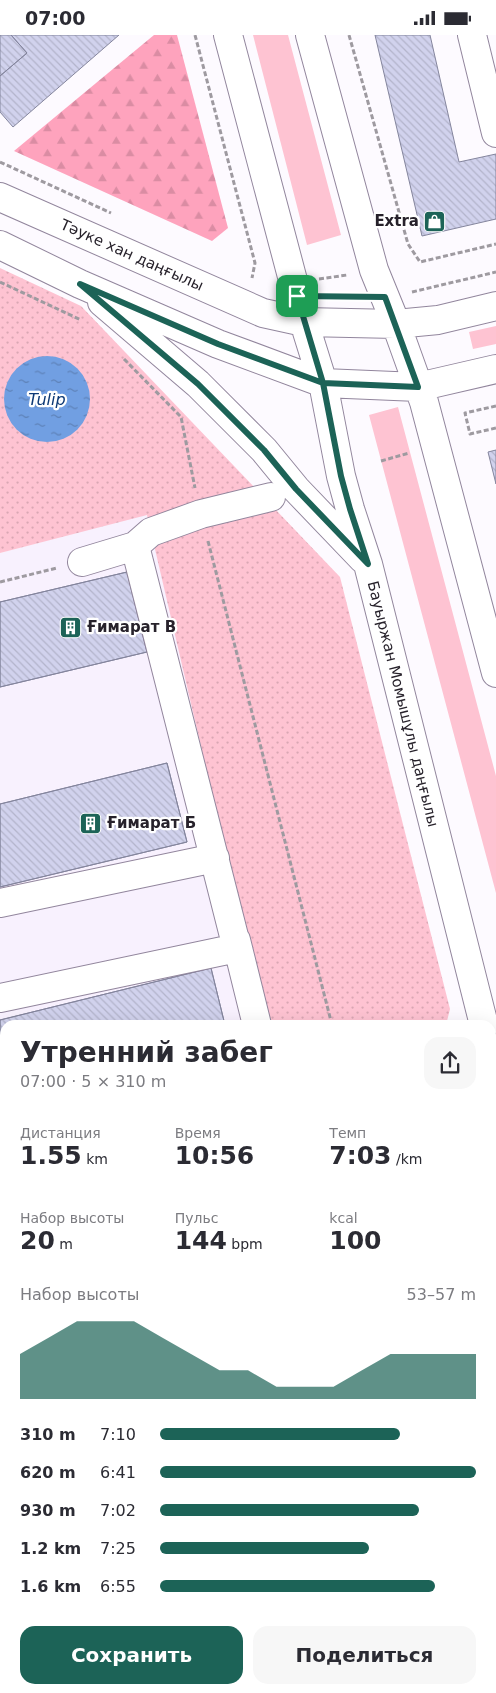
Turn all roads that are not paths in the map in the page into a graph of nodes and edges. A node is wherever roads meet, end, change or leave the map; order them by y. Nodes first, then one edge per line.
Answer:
1 (228, 35) edge
2 (310, 35) edge
3 (472, 35) edge
4 (496, 133) edge
5 (0, 197) edge
6 (0, 245) edge
7 (80, 284) junction
8 (496, 306) edge
9 (304, 322) junction
10 (396, 324) junction
11 (496, 369) edge
12 (323, 383) junction
13 (421, 394) junction
14 (271, 497) dead end
15 (135, 546) junction
16 (82, 562) road end
17 (368, 564) junction
18 (496, 673) edge
19 (215, 859) junction
20 (0, 903) edge
21 (236, 940) junction
22 (0, 997) edge
23 (477, 998) junction
24 (257, 1020) edge
25 (471, 1020) edge
26 (483, 1020) edge

1 - 9 main road
2 - 10 main road
3 - 4 main road
5 - 9 main road, Тәуке хан даңғылы
6 - 7 main road
7 - 12 main road
7 - 17 main road
8 - 10 main road, Тәуке хан даңғылы
9 - 10 main road, Тәуке хан даңғылы
9 - 12 main road, Бауыржан Момышұлы даңғылы
10 - 13 main road
11 - 13 main road
12 - 13 main road
12 - 17 main road, Бауыржан Момышұлы даңғылы
13 - 18 main road
14 - 15 main road
15 - 16 main road
15 - 19 main road
17 - 23 main road, Бауыржан Момышұлы даңғылы
19 - 20 main road
19 - 21 main road
21 - 22 main road
21 - 24 main road
23 - 25 main road
23 - 26 main road, Бауыржан Момышұлы даңғылы

